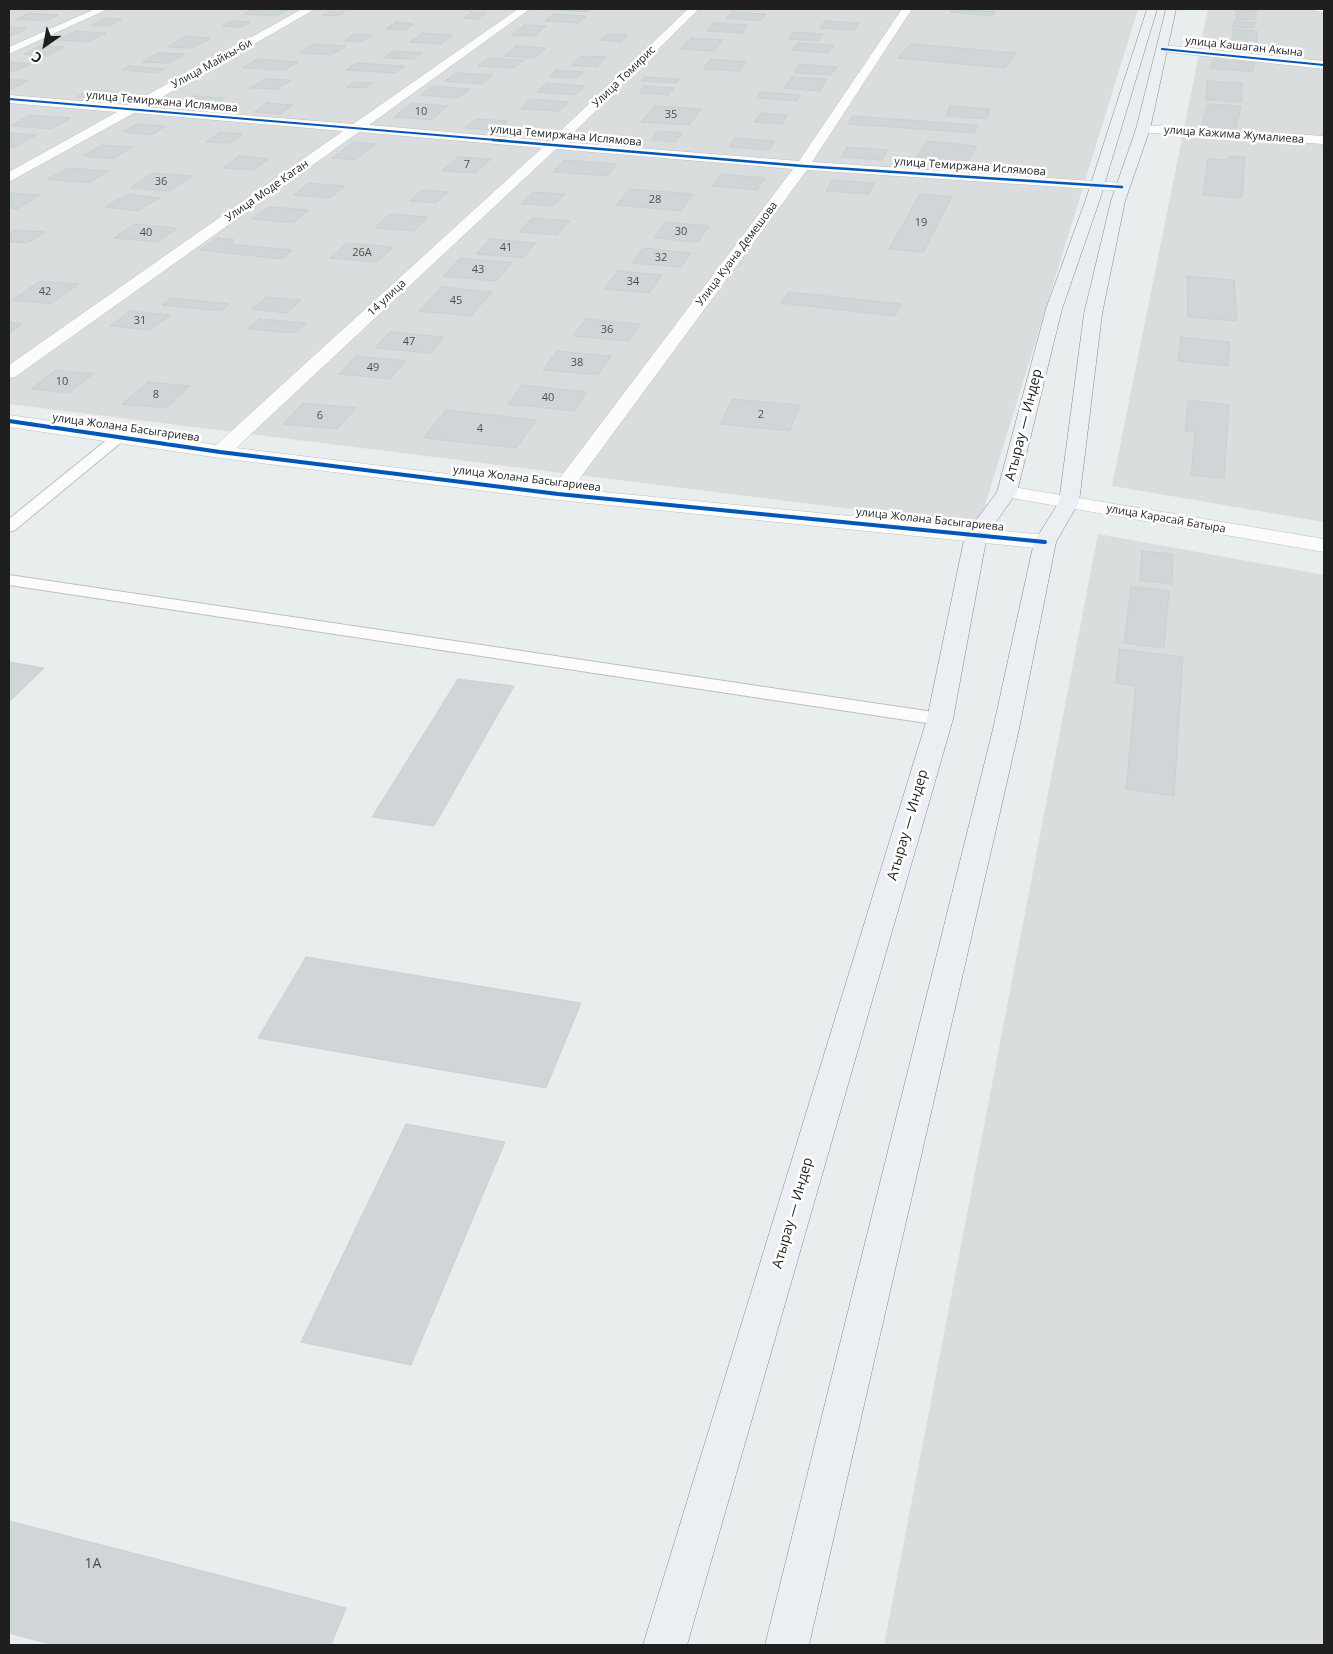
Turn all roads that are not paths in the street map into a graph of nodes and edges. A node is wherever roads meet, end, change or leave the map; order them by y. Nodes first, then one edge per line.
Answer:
1 (103, 9) edge
2 (310, 9) edge
3 (525, 9) edge
4 (694, 9) edge
5 (907, 9) edge
6 (1152, 9) edge
7 (1171, 9) edge
8 (1319, 9) edge
9 (1324, 9) edge
10 (1162, 49) junction
11 (9, 51) edge
12 (1324, 64) edge
13 (9, 99) edge
14 (131, 109) junction
15 (357, 128) junction
16 (1143, 129) junction
17 (1324, 140) edge
18 (554, 145) junction
19 (803, 166) junction
20 (9, 178) edge
21 (1109, 187) junction
22 (9, 373) edge
23 (9, 420) edge
24 (119, 437) junction
25 (220, 452) junction
26 (1007, 492) junction
27 (558, 494) junction
28 (1069, 502) junction
29 (9, 527) edge
30 (976, 535) junction
31 (1045, 542) junction
32 (1324, 546) edge
33 (9, 580) edge
34 (940, 719) junction
35 (666, 1645) edge
36 (787, 1645) edge

1 - 11 street
2 - 14 street, Улица Майкы-би
3 - 15 street, Улица Моде Каган
4 - 18 street, Улица Томирис
5 - 19 street, Улица Куана Демешова
6 - 21 main road, Атырау — Индер
7 - 10 main road, Атырау — Индер
8 - 9 street
10 - 12 street, улица Кашаган Акына
10 - 16 main road, Атырау — Индер
13 - 14 street, улица Темиржана Ислямова
14 - 15 street, улица Темиржана Ислямова
14 - 20 street, Улица Майкы-би
15 - 18 street, улица Темиржана Ислямова
15 - 22 street, Улица Моде Каган
16 - 17 street, улица Кажима Жумалиева
16 - 21 main road, Атырау — Индер
18 - 19 street, улица Темиржана Ислямова
18 - 25 street, 14 улица
19 - 21 street, улица Темиржана Ислямова
19 - 27 street, Улица Куана Демешова
21 - 26 main road, Атырау — Индер
21 - 28 main road, Атырау — Индер
23 - 24 street, улица Жолана Басыгариева
24 - 25 street, улица Жолана Басыгариева
24 - 29 lane
25 - 27 street, улица Жолана Басыгариева
26 - 28 street, улица Карасай Батыра
26 - 30 main road, Атырау — Индер
27 - 30 street, улица Жолана Басыгариева
28 - 31 main road, Атырау — Индер
28 - 32 street, улица Карасай Батыра
30 - 31 street, улица Жолана Басыгариева
30 - 34 main road, Атырау — Индер
31 - 36 main road, Атырау — Индер
33 - 34 lane
34 - 35 main road, Атырау — Индер

